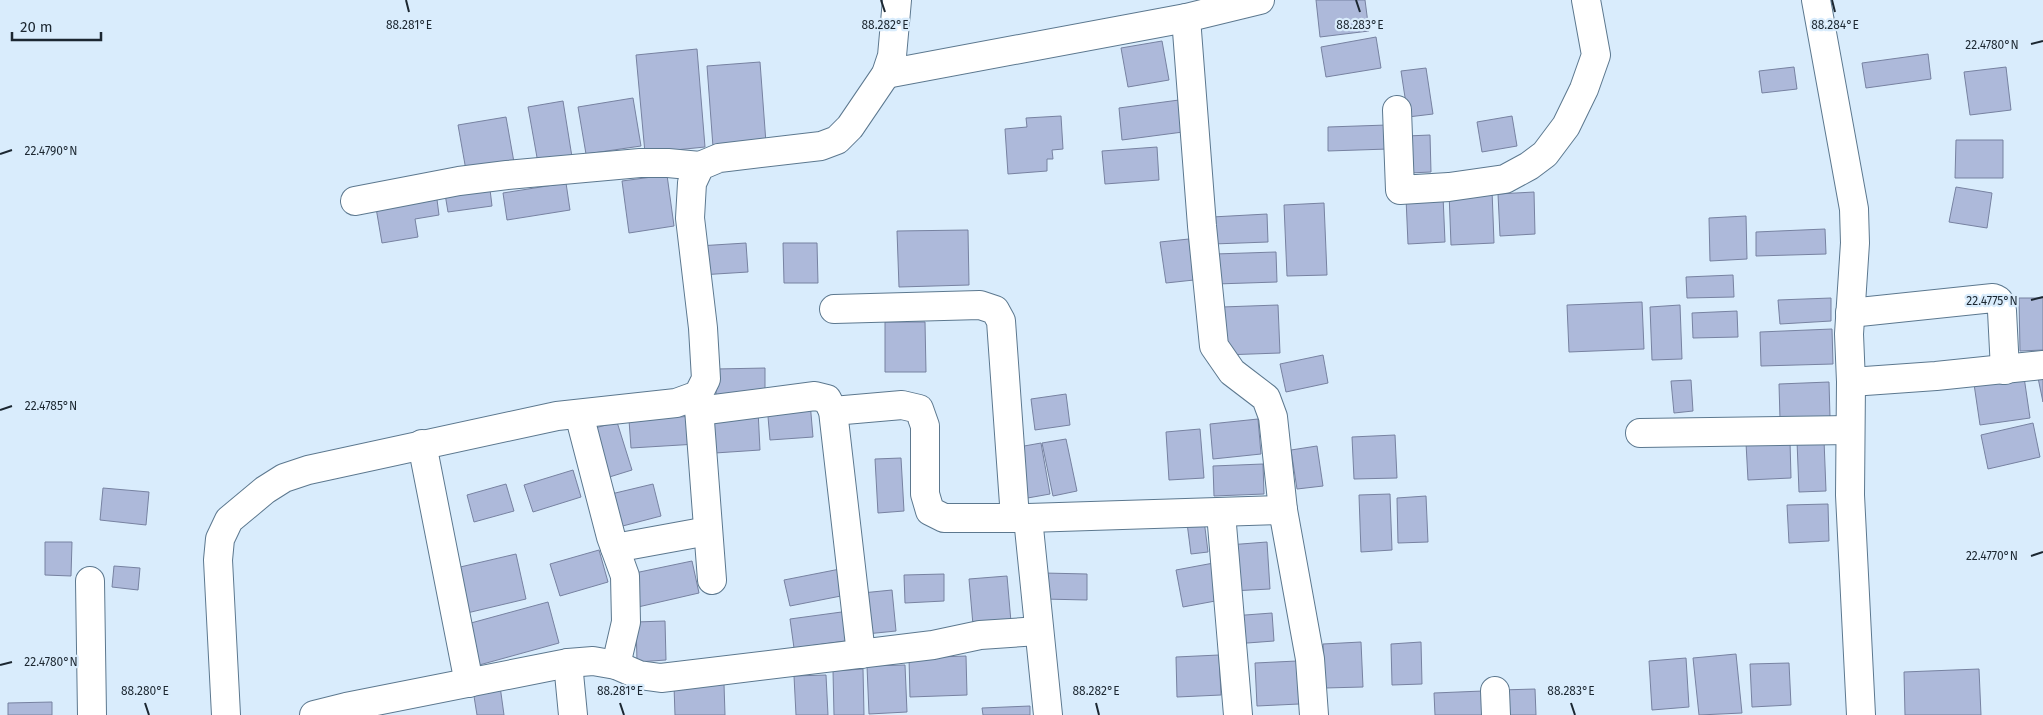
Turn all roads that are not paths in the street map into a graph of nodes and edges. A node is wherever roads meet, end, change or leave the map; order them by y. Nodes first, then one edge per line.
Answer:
1 (897, 0) edge
2 (1260, 0) edge
3 (1586, 0) edge
4 (1816, 0) edge
5 (1186, 18) junction
6 (886, 74) junction
7 (1397, 110) dead end
8 (700, 166) junction
9 (355, 201) dead end
10 (834, 309) dead end
11 (1850, 313) junction
12 (2043, 365) edge
13 (2005, 370) junction
14 (1851, 382) junction
15 (699, 403) junction
16 (833, 411) junction
17 (579, 414) junction
18 (1850, 430) junction
19 (1640, 433) dead end
20 (422, 444) junction
21 (1283, 510) junction
22 (1221, 512) junction
23 (1022, 518) junction
24 (708, 531) junction
25 (616, 548) junction
26 (712, 580) dead end
27 (90, 581) dead end
28 (1038, 631) junction
29 (861, 654) junction
30 (568, 662) junction
31 (616, 665) junction
32 (469, 683) junction
33 (346, 711) edge
34 (92, 715) edge
35 (226, 715) edge
36 (314, 715) edge
37 (573, 715) edge
38 (1048, 715) edge
39 (1238, 715) edge
40 (1314, 715) edge
41 (1861, 715) edge

1 - 6 street
2 - 5 street
3 - 7 street
4 - 11 street
5 - 6 street
5 - 21 street
6 - 8 street
8 - 9 street
8 - 15 street
10 - 23 street
11 - 13 street
11 - 14 street
12 - 13 street
13 - 14 street
14 - 18 street
15 - 16 street
15 - 17 street
15 - 24 street
16 - 23 street
16 - 29 street
17 - 20 street
17 - 25 street
18 - 19 street
18 - 41 street
20 - 32 street
20 - 35 street
21 - 22 street
21 - 40 street
22 - 23 street
22 - 39 street
23 - 28 street
24 - 25 street
24 - 26 street
25 - 31 street
27 - 34 street
28 - 29 street
28 - 38 street
29 - 31 street
30 - 31 street
30 - 32 street
30 - 37 street
32 - 33 street
33 - 36 street

